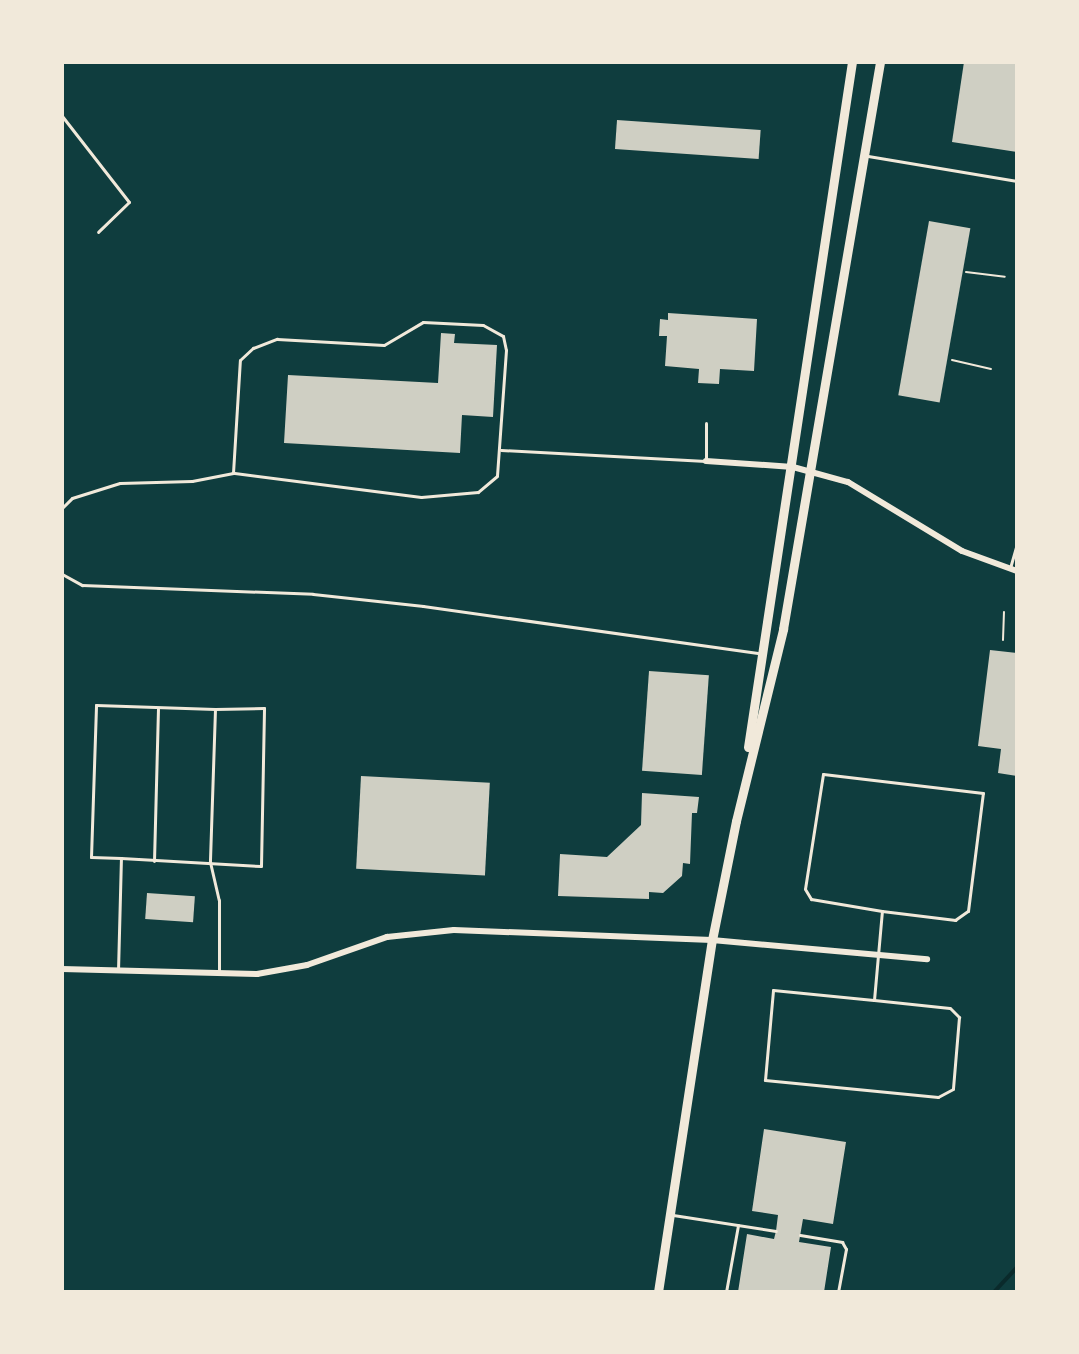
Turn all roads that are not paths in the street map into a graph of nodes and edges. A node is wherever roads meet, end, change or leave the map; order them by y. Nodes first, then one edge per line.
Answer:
1 (852, 62) edge
2 (880, 62) edge
3 (62, 116) edge
4 (864, 156) junction
5 (1017, 181) edge
6 (98, 232) dead end
7 (706, 423) dead end
8 (501, 450) junction
9 (706, 461) junction
10 (793, 467) junction
11 (812, 470) junction
12 (233, 473) junction
13 (62, 508) edge
14 (1017, 543) edge
15 (1014, 570) edge
16 (62, 574) edge
17 (762, 654) junction
18 (158, 707) junction
19 (215, 709) junction
20 (736, 821) junction
21 (121, 858) junction
22 (154, 861) junction
23 (210, 862) junction
24 (882, 911) junction
25 (712, 940) junction
26 (877, 955) junction
27 (927, 959) dead end
28 (62, 969) edge
29 (118, 971) junction
30 (219, 975) junction
31 (874, 1000) junction
32 (670, 1215) junction
33 (738, 1225) junction
34 (776, 1231) dead end
35 (800, 1235) dead end
36 (658, 1292) edge
37 (726, 1292) edge
38 (838, 1292) edge

1 - 10 main road
2 - 4 main road
3 - 6 lane
4 - 5 lane
4 - 11 main road
7 - 9 lane
8 - 9 lane
8 - 12 lane
8 - 12 lane
9 - 10 street
10 - 11 street
10 - 17 main road
11 - 15 street
11 - 20 main road
12 - 13 lane
14 - 15 lane
16 - 17 lane
17 - 20 main road
18 - 19 lane
18 - 21 lane
18 - 22 lane
19 - 23 lane
19 - 23 lane
20 - 25 main road
21 - 22 lane
21 - 29 lane
22 - 23 lane
23 - 30 lane
24 - 24 lane
24 - 26 lane
25 - 26 street
25 - 30 street
25 - 32 main road
26 - 27 street
26 - 31 lane
28 - 29 street
29 - 30 street
31 - 31 lane
32 - 33 lane
32 - 36 main road
33 - 34 lane
33 - 37 lane
35 - 38 lane

